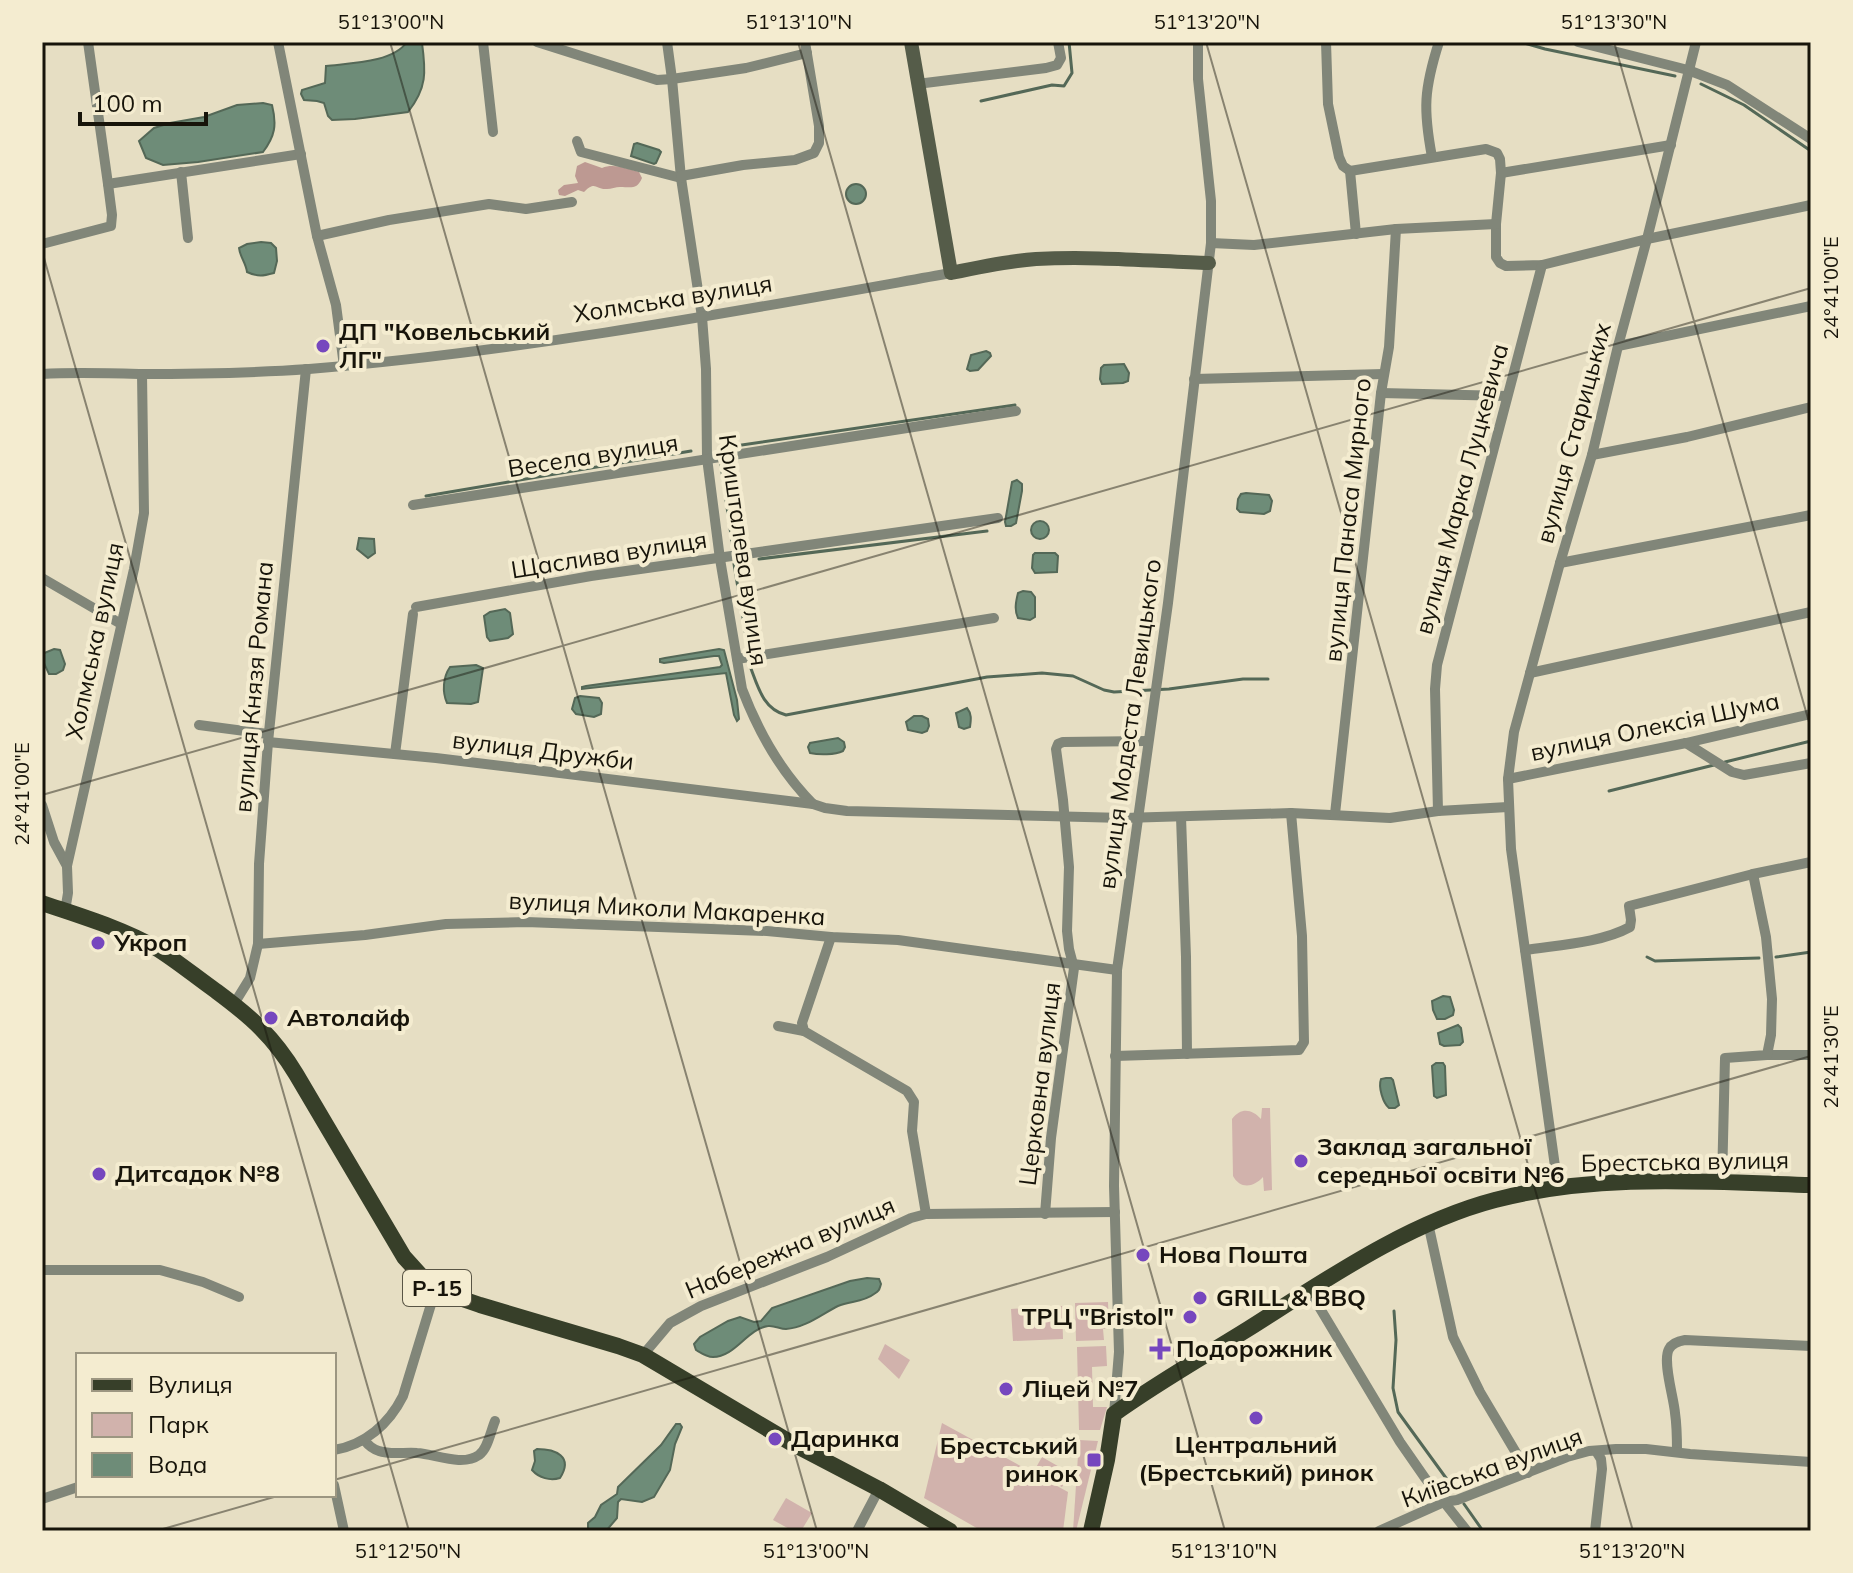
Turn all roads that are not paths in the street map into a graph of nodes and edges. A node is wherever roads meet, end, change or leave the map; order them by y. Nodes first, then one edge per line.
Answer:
1 (88, 42) edge
2 (278, 42) edge
3 (483, 42) edge
4 (537, 42) edge
5 (667, 42) edge
6 (911, 42) edge
7 (1058, 42) edge
8 (1198, 42) edge
9 (1326, 42) edge
10 (1439, 42) edge
11 (1578, 42) edge
12 (1696, 42) edge
13 (1598, 45) edge
14 (806, 48) edge
15 (1688, 70) junction
16 (672, 79) junction
17 (917, 84) junction
18 (493, 132) dead end
19 (1811, 139) edge
20 (577, 141) dead end
21 (1671, 145) junction
22 (301, 154) junction
23 (1432, 157) junction
24 (1350, 171) junction
25 (181, 172) junction
26 (1501, 173) junction
27 (681, 177) junction
28 (108, 184) junction
29 (572, 202) dead end
30 (1811, 205) edge
31 (1496, 224) junction
32 (1396, 229) junction
33 (1356, 234) junction
34 (317, 236) junction
35 (188, 238) dead end
36 (1647, 239) junction
37 (1211, 243) junction
38 (42, 244) edge
39 (1209, 263) junction
40 (1542, 265) junction
41 (951, 273) junction
42 (1811, 306) edge
43 (702, 317) junction
44 (1618, 346) junction
45 (344, 366) junction
46 (306, 369) junction
47 (42, 374) edge
48 (142, 374) junction
49 (1383, 374) junction
50 (1194, 379) junction
51 (1381, 393) junction
52 (1507, 396) junction
53 (1811, 407) edge
54 (1016, 411) dead end
55 (1592, 455) junction
56 (707, 458) junction
57 (413, 505) dead end
58 (1811, 515) edge
59 (998, 518) dead end
60 (720, 559) junction
61 (1560, 563) junction
62 (42, 578) edge
63 (1811, 612) edge
64 (994, 618) dead end
65 (121, 624) junction
66 (737, 659) junction
67 (1530, 673) junction
68 (1811, 714) edge
69 (199, 725) dead end
70 (268, 738) junction
71 (1147, 741) junction
72 (1686, 743) junction
73 (395, 754) junction
74 (1811, 763) edge
75 (1508, 779) junction
76 (813, 804) junction
77 (42, 805) edge
78 (1508, 807) junction
79 (1438, 811) junction
80 (1291, 813) junction
81 (1335, 814) junction
82 (1064, 817) junction
83 (1137, 817) junction
84 (1181, 817) junction
85 (1811, 862) edge
86 (67, 866) junction
87 (1753, 874) junction
88 (42, 903) edge
89 (65, 911) junction
90 (831, 937) junction
91 (258, 944) junction
92 (1525, 950) junction
93 (1073, 964) junction
94 (1117, 970) junction
95 (234, 1004) junction
96 (778, 1026) dead end
97 (804, 1031) junction
98 (1187, 1054) junction
99 (1767, 1055) junction
100 (1811, 1055) edge
101 (1115, 1056) junction
102 (1722, 1182) junction
103 (1811, 1185) edge
104 (1558, 1188) junction
105 (1115, 1212) junction
106 (926, 1214) junction
107 (1045, 1214) junction
108 (1428, 1223) junction
109 (42, 1270) edge
110 (436, 1288) junction
111 (1309, 1290) junction
112 (239, 1297) dead end
113 (1811, 1346) edge
114 (643, 1355) junction
115 (1114, 1414) junction
116 (495, 1421) dead end
117 (364, 1440) junction
118 (336, 1450) edge
119 (1596, 1451) junction
120 (1677, 1452) junction
121 (1811, 1462) edge
122 (1528, 1473) junction
123 (76, 1488) edge
124 (879, 1489) junction
125 (336, 1494) edge
126 (42, 1499) edge
127 (1444, 1502) junction
128 (344, 1531) edge
129 (857, 1531) edge
130 (950, 1531) edge
131 (1091, 1531) edge
132 (1379, 1531) edge
133 (1467, 1531) edge
134 (1595, 1531) edge

1 - 28 street
2 - 22 street
3 - 18 street
4 - 16 street
5 - 16 street, Кришталева вулиця
6 - 17 street
7 - 17 street
8 - 37 street, вулиця Модеста Левицького
9 - 24 street
10 - 23 street
11 - 13 street
12 - 15 street, вулиця Старицьких
13 - 15 street
14 - 16 street
14 - 27 street
15 - 19 street
15 - 21 street, вулиця Старицьких
16 - 27 street, Кришталева вулиця
17 - 41 street
20 - 27 street
21 - 26 street
21 - 36 street, вулиця Старицьких
22 - 25 street
22 - 34 street
23 - 24 street
23 - 26 street
24 - 33 street
25 - 28 street
25 - 35 street
26 - 31 street
27 - 43 street, Кришталева вулиця
28 - 38 street
29 - 34 street
30 - 36 street
31 - 32 street
31 - 40 street
32 - 33 street
32 - 49 street, вулиця Панаса Мирного
33 - 37 street
34 - 45 street
36 - 40 street
36 - 44 street, вулиця Старицьких
37 - 39 street, вулиця Модеста Левицького
39 - 41 street, Холмська вулиця
39 - 50 street, вулиця Модеста Левицького
40 - 52 street, вулиця Марка Луцкевича
41 - 43 street, Холмська вулиця
42 - 44 street
43 - 45 street, Холмська вулиця
43 - 56 street, Кришталева вулиця
44 - 55 street, вулиця Старицьких
45 - 46 street, Холмська вулиця
46 - 48 street, Холмська вулиця
46 - 70 street, вулиця Князя Романа
47 - 48 street, Холмська вулиця
48 - 65 street, Холмська вулиця
49 - 50 street
49 - 51 street, вулиця Панаса Мирного
50 - 71 street, вулиця Модеста Левицького
51 - 52 street
51 - 81 street, вулиця Панаса Мирного
52 - 79 street, вулиця Марка Луцкевича
53 - 55 street
54 - 56 street, Весела вулиця
55 - 61 street, вулиця Старицьких
56 - 57 street, Весела вулиця
56 - 60 street, Кришталева вулиця
58 - 61 street
59 - 60 street, Щаслива вулиця
60 - 66 street, Кришталева вулиця
60 - 73 street, Щаслива вулиця
61 - 67 street, вулиця Старицьких
62 - 65 street
63 - 67 street
64 - 66 street
65 - 86 street, Холмська вулиця
66 - 76 street, Кришталева вулиця
67 - 75 street, вулиця Старицьких
68 - 72 street, вулиця Олексія Шума
69 - 70 street, вулиця Дружби
70 - 73 street, вулиця Дружби
70 - 91 street, вулиця Князя Романа
71 - 82 street, Церковна вулиця
71 - 83 street, вулиця Модеста Левицького
72 - 74 street
72 - 75 street, вулиця Олексія Шума
73 - 76 street, вулиця Дружби
75 - 78 street, вулиця Старицьких
76 - 82 street
77 - 86 street
78 - 79 street
78 - 92 street, вулиця Старицьких
79 - 81 street
80 - 81 street
80 - 84 street
80 - 98 street
82 - 83 street
82 - 93 street, Церковна вулиця
83 - 84 street
83 - 94 street, вулиця Модеста Левицького
84 - 98 street
85 - 87 street
86 - 89 street, Холмська вулиця
87 - 92 street
87 - 99 street
88 - 89 main road, Р-15
89 - 95 main road, Р-15
90 - 91 street, вулиця Миколи Макаренка
90 - 93 street, вулиця Миколи Макаренка
90 - 97 street
91 - 95 street, вулиця Князя Романа
92 - 104 street, вулиця Старицьких
93 - 94 street, вулиця Миколи Макаренка
93 - 107 street, Церковна вулиця
94 - 101 street, вулиця Модеста Левицького
95 - 110 main road, Р-15
96 - 97 street
97 - 106 street
98 - 101 street
99 - 100 street
99 - 102 street
101 - 105 street, вулиця Модеста Левицького
102 - 103 main road, Брестська вулиця
102 - 104 main road, Брестська вулиця
104 - 108 main road, Брестська вулиця
105 - 107 street, Набережна вулиця
105 - 115 street, вулиця Модеста Левицького
106 - 107 street, Набережна вулиця
106 - 114 street, Набережна вулиця
108 - 111 main road, Брестська вулиця
108 - 122 street
109 - 112 street
110 - 114 main road, Р-15
110 - 117 street
111 - 115 main road, Брестська вулиця
111 - 127 street
113 - 120 street
114 - 124 main road, Р-15
115 - 131 main road
116 - 117 street
117 - 118 street
119 - 120 street, Київська вулиця
119 - 122 street, Київська вулиця
119 - 134 street
120 - 121 street, Київська вулиця
122 - 127 street, Київська вулиця
123 - 126 street
124 - 129 street
124 - 130 main road, Р-15
125 - 128 street
127 - 132 street, Київська вулиця
127 - 133 street

